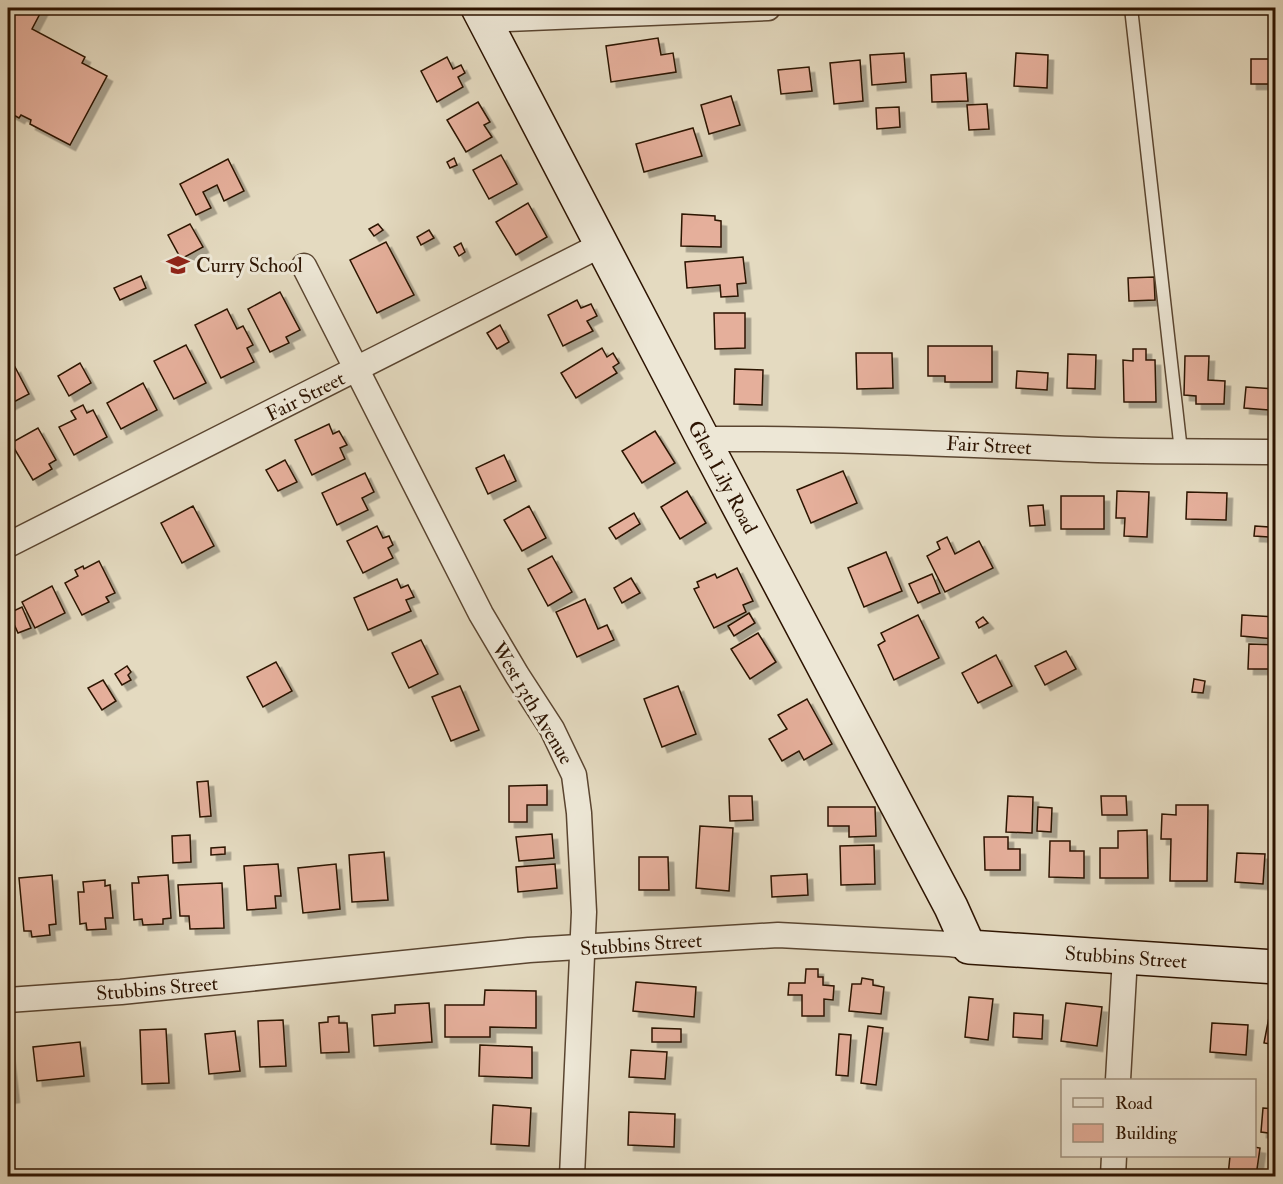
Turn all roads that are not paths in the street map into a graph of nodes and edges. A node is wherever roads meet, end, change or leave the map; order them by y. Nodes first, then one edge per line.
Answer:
1 (768, 8) edge
2 (1131, 8) edge
3 (481, 14) edge
4 (602, 245) junction
5 (304, 266) dead end
6 (356, 369) junction
7 (703, 440) junction
8 (1181, 451) junction
9 (1275, 452) edge
10 (8, 545) edge
11 (969, 947) junction
12 (582, 948) junction
13 (1125, 957) junction
14 (1275, 967) edge
15 (8, 1000) edge
16 (1118, 1079) edge
17 (1114, 1157) edge
18 (572, 1176) edge
19 (1113, 1176) edge

1 - 3 street
2 - 8 lane
3 - 4 street, Glen Lily Road
4 - 6 street, Fair Street
4 - 7 street, Glen Lily Road
5 - 6 street, West 13th Avenue
6 - 10 street, Fair Street
6 - 12 street, West 13th Avenue
7 - 8 street, Fair Street
7 - 11 street, Glen Lily Road
8 - 9 street, Fair Street
11 - 12 street, Stubbins Street
11 - 13 street, Stubbins Street
12 - 15 street, Stubbins Street
12 - 18 street, West 13th Avenue
13 - 14 street, Stubbins Street
13 - 16 street
17 - 19 street

